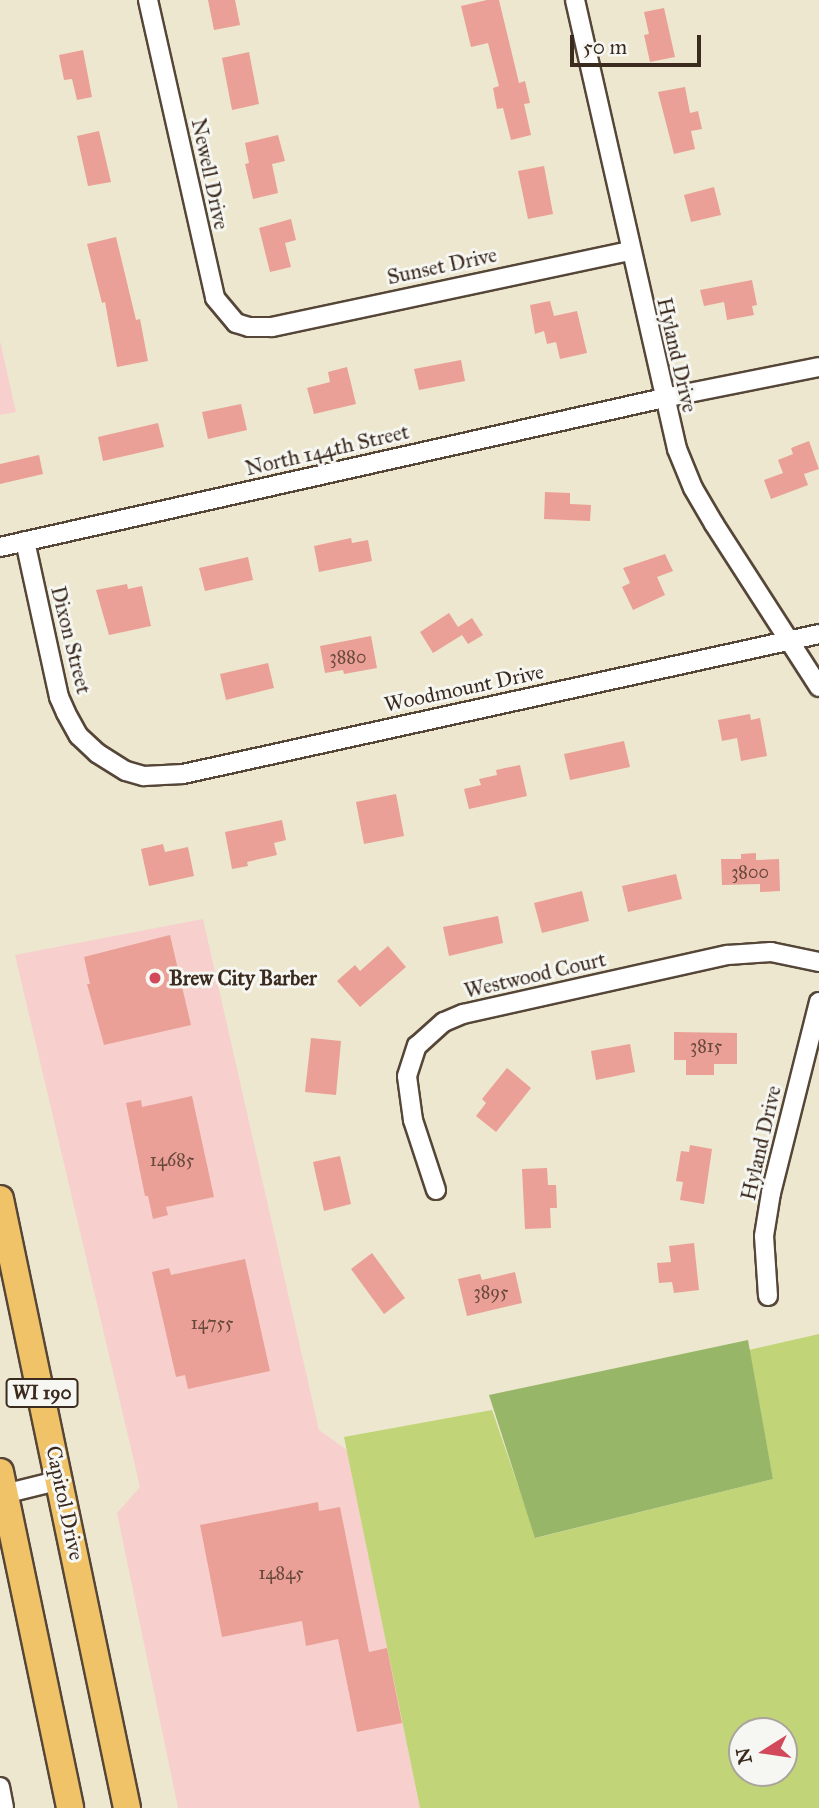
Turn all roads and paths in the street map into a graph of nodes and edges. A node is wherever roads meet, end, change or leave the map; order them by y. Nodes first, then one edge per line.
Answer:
1 (148, 0) edge
2 (575, 0) edge
3 (630, 251) junction
4 (264, 327) joint
5 (819, 367) edge
6 (664, 398) junction
7 (25, 541) junction
8 (0, 547) edge
9 (819, 634) edge
10 (788, 640) junction
11 (819, 687) edge
12 (119, 768) joint
13 (819, 962) edge
14 (819, 1002) edge
15 (436, 1190) dead end
16 (0, 1199) edge
17 (768, 1296) dead end
18 (61, 1480) junction
19 (2, 1487) edge
20 (0, 1787) edge
21 (4, 1808) edge
22 (70, 1808) edge
23 (127, 1808) edge

1 - 4 street, Newell Drive
2 - 3 street, Hyland Drive
3 - 4 street, Sunset Drive
3 - 6 street, Hyland Drive
5 - 6 street, North 144th Street
6 - 7 street, North 144th Street
6 - 10 street, Hyland Drive
7 - 8 street, North 144th Street
7 - 12 street, Dixon Street
9 - 10 street, Woodmount Drive
10 - 11 street, Hyland Drive
10 - 12 street, Woodmount Drive
13 - 15 street, Westwood Court
14 - 17 street, Hyland Drive
16 - 18 main road, Capitol Drive / WI 190
18 - 19 street
18 - 23 main road, Capitol Drive / WI 190
19 - 22 main road
20 - 21 street

